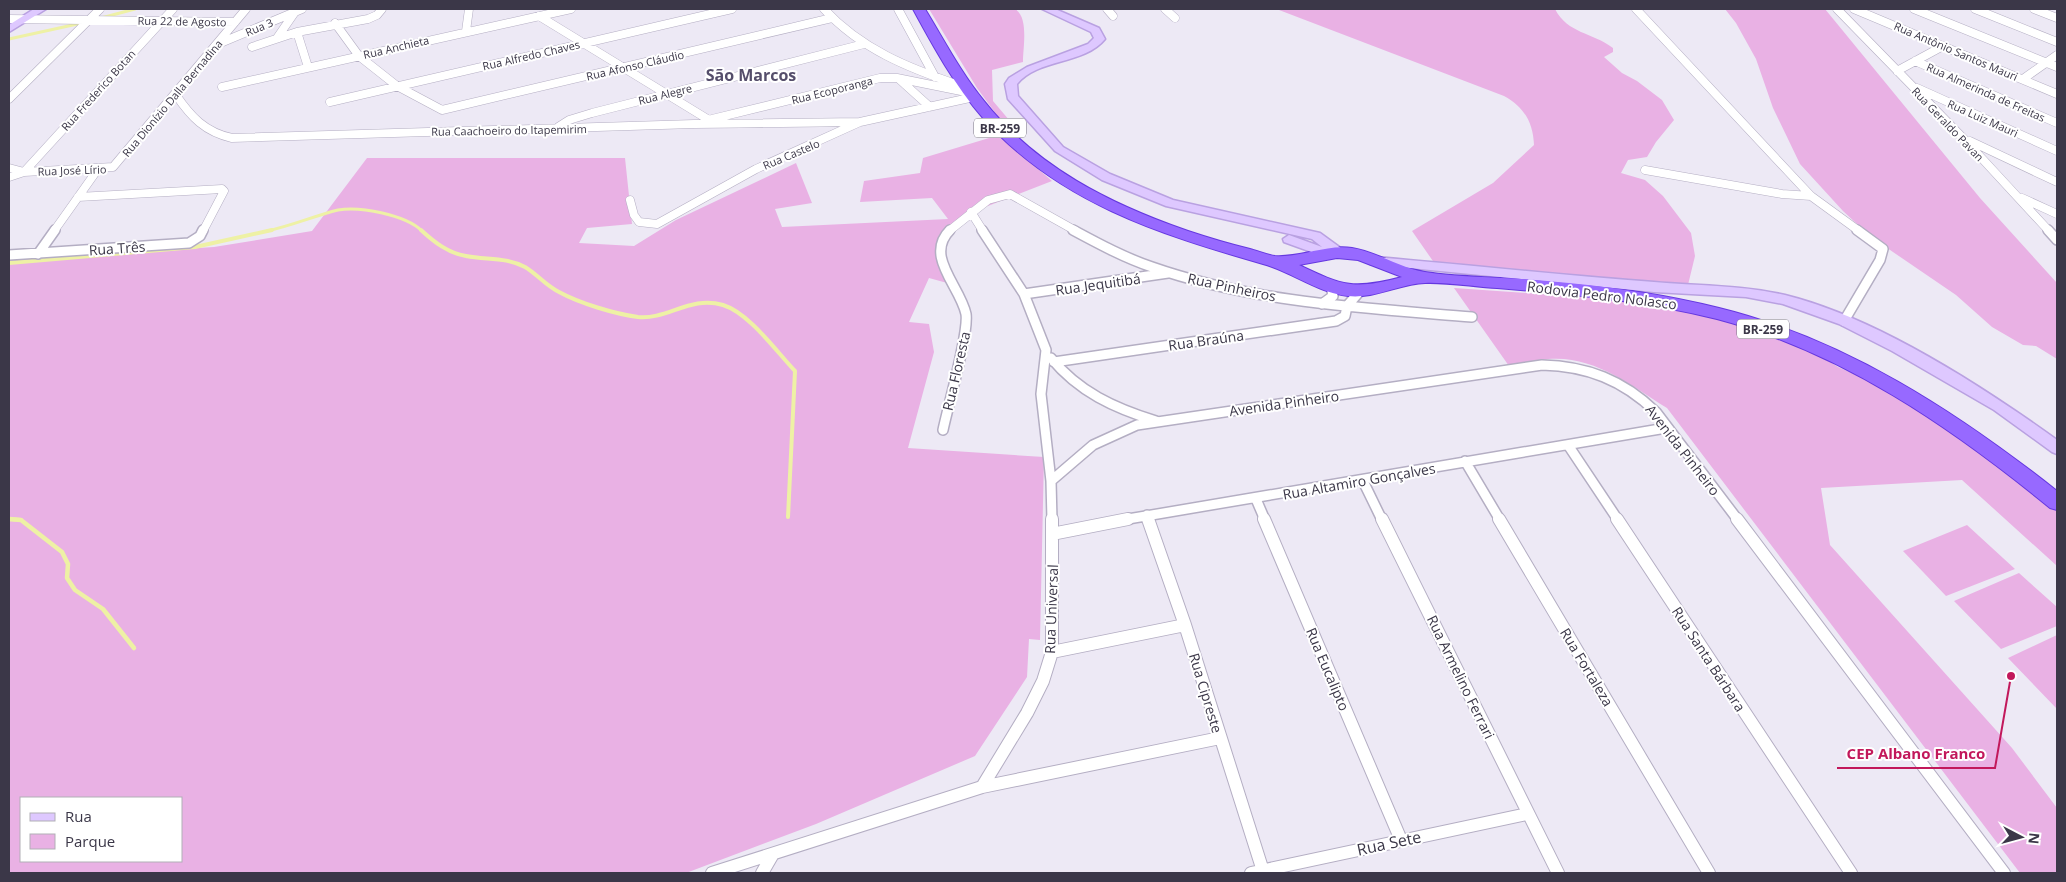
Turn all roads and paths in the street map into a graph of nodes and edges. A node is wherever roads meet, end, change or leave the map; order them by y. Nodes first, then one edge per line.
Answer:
1 (41, 9) edge
2 (100, 9) edge
3 (173, 9) edge
4 (246, 9) edge
5 (382, 9) edge
6 (469, 9) edge
7 (571, 9) edge
8 (732, 9) edge
9 (824, 9) edge
10 (898, 9) edge
11 (919, 9) edge
12 (1047, 9) edge
13 (1107, 9) edge
14 (1165, 9) edge
15 (1636, 9) edge
16 (1837, 9) edge
17 (1854, 9) edge
18 (1914, 9) edge
19 (1975, 9) edge
20 (2034, 9) edge
21 (299, 10) edge
22 (539, 16) junction
23 (1113, 16) dead end
24 (832, 18) junction
25 (1175, 18) dead end
26 (2057, 18) edge
27 (9, 19) edge
28 (26, 19) junction
29 (89, 19) junction
30 (162, 20) junction
31 (235, 22) junction
32 (335, 24) junction
33 (9, 29) edge
34 (466, 31) junction
35 (297, 32) junction
36 (277, 38) junction
37 (2057, 42) edge
38 (583, 43) junction
39 (216, 44) junction
40 (864, 44) junction
41 (1943, 46) junction
42 (252, 47) dead end
43 (2057, 54) edge
44 (359, 56) junction
45 (1915, 61) junction
46 (2047, 63) junction
47 (308, 67) junction
48 (2057, 67) edge
49 (625, 68) junction
50 (1897, 71) junction
51 (935, 77) junction
52 (899, 79) junction
53 (2023, 79) junction
54 (1910, 85) junction
55 (397, 86) junction
56 (222, 87) dead end
57 (971, 93) junction
58 (669, 94) junction
59 (2057, 94) edge
60 (176, 95) junction
61 (9, 99) edge
62 (330, 102) dead end
63 (930, 107) junction
64 (708, 120) junction
65 (860, 122) junction
66 (2057, 123) edge
67 (694, 124) junction
68 (225, 128) dead end
69 (557, 128) junction
70 (210, 133) junction
71 (1964, 139) junction
72 (2057, 151) edge
73 (117, 164) joint
74 (9, 168) edge
75 (98, 170) junction
76 (1645, 170) dead end
77 (24, 172) junction
78 (9, 177) edge
79 (2057, 182) edge
80 (1010, 194) joint
81 (2017, 195) junction
82 (1811, 196) junction
83 (78, 197) junction
84 (630, 200) dead end
85 (971, 212) junction
86 (2057, 214) edge
87 (2057, 240) edge
88 (1332, 253) junction
89 (38, 254) junction
90 (9, 255) edge
91 (1276, 261) junction
92 (1374, 261) junction
93 (1172, 273) junction
94 (1424, 278) junction
95 (1332, 286) junction
96 (1379, 287) junction
97 (1360, 291) junction
98 (1024, 294) junction
99 (1322, 304) junction
100 (1347, 306) junction
101 (1472, 317) dead end
102 (1844, 321) junction
103 (1046, 350) junction
104 (1054, 362) junction
105 (1160, 422) junction
106 (1666, 428) junction
107 (943, 430) dead end
108 (1568, 446) junction
109 (2057, 448) edge
110 (1466, 461) junction
111 (1051, 481) junction
112 (1363, 481) junction
113 (1256, 499) junction
114 (2057, 502) edge
115 (1147, 516) junction
116 (1052, 534) junction
117 (1185, 625) junction
118 (1052, 652) junction
119 (1220, 738) junction
120 (982, 787) junction
121 (1527, 814) junction
122 (1401, 840) junction
123 (773, 854) junction
124 (1257, 872) edge
125 (712, 873) edge
126 (762, 873) edge
127 (1558, 873) edge
128 (1709, 873) edge
129 (1851, 873) edge
130 (2004, 873) edge

1 - 28 street
2 - 29 street
3 - 30 street, Rua Frederico Botan
4 - 31 street, Rua Dionízio Dalla Bernadina
5 - 32 street
6 - 34 street
7 - 22 street, Rua Anchieta
8 - 38 street, Rua Alfredo Chaves
9 - 24 street
10 - 51 street
11 - 57 highway, Rodovia Pedro Nolasco / BR-259
12 - 88 street
13 - 23 street
14 - 25 street
15 - 82 street
16 - 50 street, Rua Geraldo Pavan
17 - 41 street, Rua Antônio Santos Mauri
18 - 46 street
19 - 37 street
20 - 26 street
21 - 36 street
21 - 39 street, Rua 3
22 - 34 street, Rua Anchieta
22 - 38 street
24 - 40 street
24 - 49 street, Rua Afonso Cláudio
27 - 28 street, Rua 22 de Agosto
28 - 29 street, Rua 22 de Agosto
28 - 33 street
29 - 30 street, Rua 22 de Agosto
29 - 61 street
30 - 31 street, Rua 22 de Agosto
30 - 77 street, Rua Frederico Botan
31 - 39 street, Rua Dionízio Dalla Bernadina
32 - 35 street
32 - 44 street
34 - 44 street, Rua Anchieta
35 - 36 street
35 - 47 street
36 - 42 street
38 - 49 street
38 - 55 street, Rua Alfredo Chaves
39 - 60 street, Rua Dionízio Dalla Bernadina
40 - 51 street
40 - 58 street, Rua Alegre
41 - 45 street
41 - 53 street, Rua Antônio Santos Mauri
43 - 46 street
44 - 47 street, Rua Anchieta
44 - 55 street
45 - 50 street
45 - 66 street, Rua Almerinda de Freitas
46 - 48 street
46 - 53 street
47 - 56 street, Rua Anchieta
49 - 55 street, Rua Afonso Cláudio
49 - 58 street
50 - 54 street, Rua Geraldo Pavan
51 - 57 street
52 - 57 street, Rua Ecoporanga
52 - 63 street
52 - 64 street, Rua Ecoporanga
53 - 59 street, Rua Antônio Santos Mauri
54 - 71 street, Rua Geraldo Pavan
54 - 72 street, Rua Luiz Mauri
55 - 62 street, Rua Alfredo Chaves
57 - 63 street, Rua Castelo
57 - 91 highway, Rodovia Pedro Nolasco / BR-259
58 - 64 street
58 - 69 street, Rua Alegre
60 - 70 street
60 - 73 street, Rua Dionízio Dalla Bernadina
63 - 65 street, Rua Castelo
64 - 67 street, Rua Ecoporanga
65 - 67 street, Rua Caachoeiro do Itapemirim
65 - 84 street, Rua Castelo
67 - 69 street, Rua Caachoeiro do Itapemirim
68 - 70 street
69 - 70 street, Rua Caachoeiro do Itapemirim
71 - 79 street
71 - 81 street, Rua Geraldo Pavan
73 - 75 street, Rua José Lírio
74 - 77 street, Rua José Lírio
75 - 77 street, Rua José Lírio
75 - 83 street
76 - 82 street
77 - 78 street, Rua José Lírio
80 - 85 street, Rua Floresta
80 - 93 street, Rua Pinheiros
81 - 86 street
81 - 87 street, Rua Geraldo Pavan
82 - 102 street
83 - 89 street
83 - 89 street, Rua Três
85 - 98 street, Rua Universal
85 - 107 street, Rua Floresta
88 - 91 highway, Rodovia Pedro Nolasco / BR-259
88 - 92 highway, Rodovia Pedro Nolasco / BR-259
88 - 95 highway
89 - 90 street, Rua Três
91 - 95 highway, Rodovia Pedro Nolasco / BR-259
92 - 94 highway, Rodovia Pedro Nolasco / BR-259
92 - 96 highway
92 - 102 street
93 - 98 street, Rua Jequitibá
93 - 99 street, Rua Pinheiros
94 - 96 highway, Rodovia Pedro Nolasco / BR-259
94 - 114 highway, Rodovia Pedro Nolasco / BR-259
95 - 97 highway, Rodovia Pedro Nolasco / BR-259
95 - 99 street
96 - 97 highway, Rodovia Pedro Nolasco / BR-259
97 - 100 street
98 - 103 street, Rua Universal
99 - 100 street, Rua Pinheiros
100 - 101 street, Rua Pinheiros
100 - 104 street, Rua Braúna
102 - 109 street
103 - 104 street, Avenida Pinheiro
103 - 111 street, Rua Universal
104 - 105 street, Avenida Pinheiro
105 - 106 street, Avenida Pinheiro
105 - 111 street, Avenida Pinheiro
106 - 108 street, Rua Altamiro Gonçalves
106 - 130 street, Avenida Pinheiro
108 - 110 street, Rua Altamiro Gonçalves
108 - 129 street, Rua Santa Bárbara
110 - 112 street, Rua Altamiro Gonçalves
110 - 128 street, Rua Fortaleza
111 - 116 street, Rua Universal
112 - 113 street, Rua Altamiro Gonçalves
112 - 121 street, Rua Armelino Ferrari
113 - 115 street, Rua Altamiro Gonçalves
113 - 122 street, Rua Eucalipto
115 - 116 street, Rua Altamiro Gonçalves
115 - 117 street, Rua Cipreste
116 - 118 street, Rua Universal
117 - 118 street
117 - 119 street, Rua Cipreste
118 - 120 street, Rua Universal
119 - 120 street
119 - 124 street, Rua Cipreste
120 - 123 street
121 - 122 street, Rua Sete
121 - 127 street, Rua Armelino Ferrari
122 - 124 street, Rua Sete
123 - 125 street
123 - 126 street

